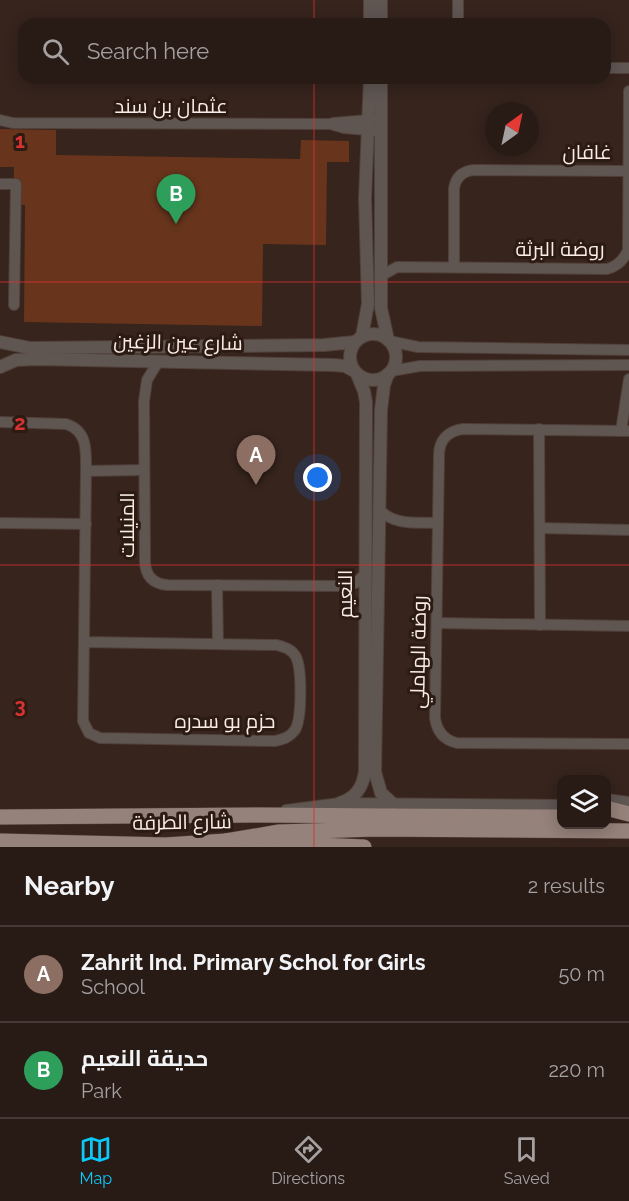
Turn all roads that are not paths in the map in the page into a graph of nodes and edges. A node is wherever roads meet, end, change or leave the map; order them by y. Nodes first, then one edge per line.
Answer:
1 (370, 0) edge
2 (381, 0) edge
3 (458, 0) edge
4 (370, 18) edge
5 (381, 18) edge
6 (458, 18) edge
7 (611, 68) edge
8 (629, 68) edge
9 (370, 84) edge
10 (380, 84) edge
11 (629, 92) edge
12 (0, 120) edge
13 (13, 123) junction
14 (374, 124) junction
15 (0, 127) edge
16 (628, 171) edge
17 (0, 184) edge
18 (382, 256) junction
19 (454, 266) junction
20 (397, 267) junction
21 (381, 276) junction
22 (15, 305) dead end
23 (358, 339) junction
24 (388, 341) junction
25 (0, 342) edge
26 (629, 350) edge
27 (158, 362) junction
28 (0, 365) edge
29 (614, 365) junction
30 (629, 365) edge
31 (356, 372) junction
32 (390, 372) junction
33 (628, 381) edge
34 (0, 422) edge
35 (539, 429) junction
36 (625, 431) edge
37 (144, 470) junction
38 (86, 471) junction
39 (379, 509) junction
40 (397, 521) junction
41 (0, 523) edge
42 (438, 523) junction
43 (86, 524) junction
44 (540, 528) junction
45 (629, 530) edge
46 (379, 534) junction
47 (364, 575) junction
48 (217, 585) junction
49 (438, 623) junction
50 (540, 625) junction
51 (629, 626) edge
52 (85, 642) junction
53 (218, 644) junction
54 (629, 744) edge
55 (611, 800) edge
56 (629, 802) edge
57 (340, 803) junction
58 (393, 804) junction
59 (557, 805) edge
60 (611, 809) edge
61 (629, 814) edge
62 (259, 815) junction
63 (0, 817) edge
64 (557, 817) edge
65 (611, 818) edge
66 (629, 818) edge
67 (629, 831) edge
68 (0, 841) edge
69 (226, 842) junction
70 (164, 846) edge
71 (364, 847) edge

1 - 4 street
2 - 5 street
3 - 6 street
7 - 8 street
9 - 14 street
10 - 14 street
11 - 16 street, روضة البرثة
12 - 13 street, عثمان بن سند
13 - 14 street, عثمان بن سند
13 - 15 street, عثمان بن سند
14 - 18 street
14 - 23 street
16 - 19 street, روضة البرثة
16 - 19 street, غافان
17 - 22 street
18 - 20 street
18 - 21 street
19 - 20 street, روضة البرثة
20 - 21 street, روضة البرثة
21 - 24 street
23 - 24 street
23 - 25 street, شارع عين الزغين
23 - 31 street
24 - 26 street
24 - 32 street
25 - 28 street
27 - 28 street, شارع عين الزغين
27 - 31 street, شارع عين الزغين
27 - 37 street, المنيلات
29 - 30 street
29 - 32 street
29 - 33 street, روضة الهاملي
31 - 32 street
31 - 47 street, النعيم
32 - 39 street, النعيم
33 - 36 street, روضة الهاملي
34 - 38 street, حزم بو سدره
35 - 36 street, روضة الهاملي
35 - 42 street, روضة الهاملي
35 - 44 street
37 - 38 street
37 - 48 street, المنيلات
38 - 43 street, حزم بو سدره
39 - 40 street
39 - 46 street, النعيم
40 - 42 street
40 - 46 street
41 - 43 street
42 - 49 street, روضة الهاملي
43 - 52 street, حزم بو سدره
44 - 45 street
44 - 50 street
46 - 58 street, النعيم
47 - 48 street, المنيلات
47 - 57 street, النعيم
48 - 53 street
49 - 50 street
49 - 54 street, روضة الهاملي
50 - 51 street
52 - 53 street, حزم بو سدره
52 - 53 street, حزم بو سدره
55 - 56 street
57 - 58 street, شارع الطرفة
57 - 62 street, شارع الطرفة
58 - 59 street, شارع الطرفة
60 - 61 main road
62 - 63 main road, شارع الطرفة
62 - 64 main road, شارع الطرفة
65 - 66 main road
67 - 69 main road
68 - 70 main road, شارع الطرفة
69 - 70 main road, شارع الطرفة
69 - 71 main road, شارع الطرفة

